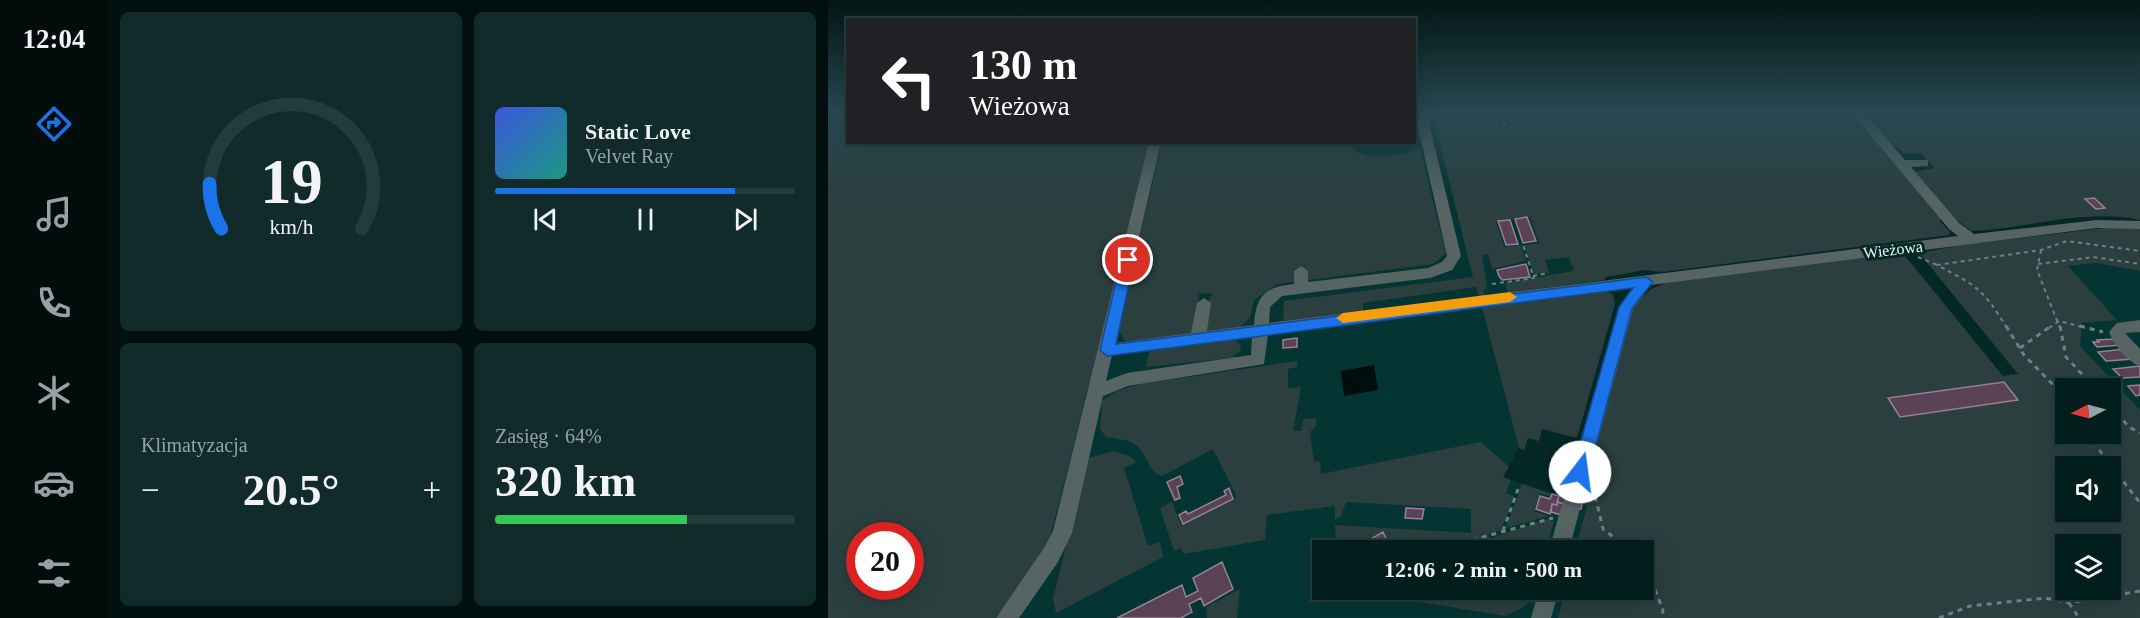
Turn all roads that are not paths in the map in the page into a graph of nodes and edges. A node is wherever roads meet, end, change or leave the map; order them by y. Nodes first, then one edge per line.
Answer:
1 (1423, 142) edge
2 (1882, 142) edge
3 (1155, 144) edge
4 (1924, 163) dead end
5 (1901, 164) junction
6 (2140, 225) edge
7 (1971, 239) junction
8 (1301, 271) dead end
9 (1646, 282) junction
10 (1301, 288) junction
11 (1204, 303) dead end
12 (2140, 326) edge
13 (1260, 331) junction
14 (1198, 338) junction
15 (1107, 350) junction
16 (2140, 360) edge
17 (1097, 391) junction
18 (1562, 540) edge
19 (1546, 600) edge
20 (1006, 618) edge
21 (1541, 618) edge

1 - 10 lane
2 - 5 lane
3 - 15 lane
4 - 5 lane
5 - 7 lane
6 - 7 lane, Wieżowa
7 - 9 lane, Wieżowa
8 - 10 lane
9 - 13 lane, Wieżowa
9 - 18 lane
10 - 13 lane
11 - 14 lane
12 - 16 lane
13 - 14 lane, Wieżowa
13 - 17 lane
14 - 15 lane, Wieżowa
15 - 17 lane
17 - 20 lane
19 - 21 lane

